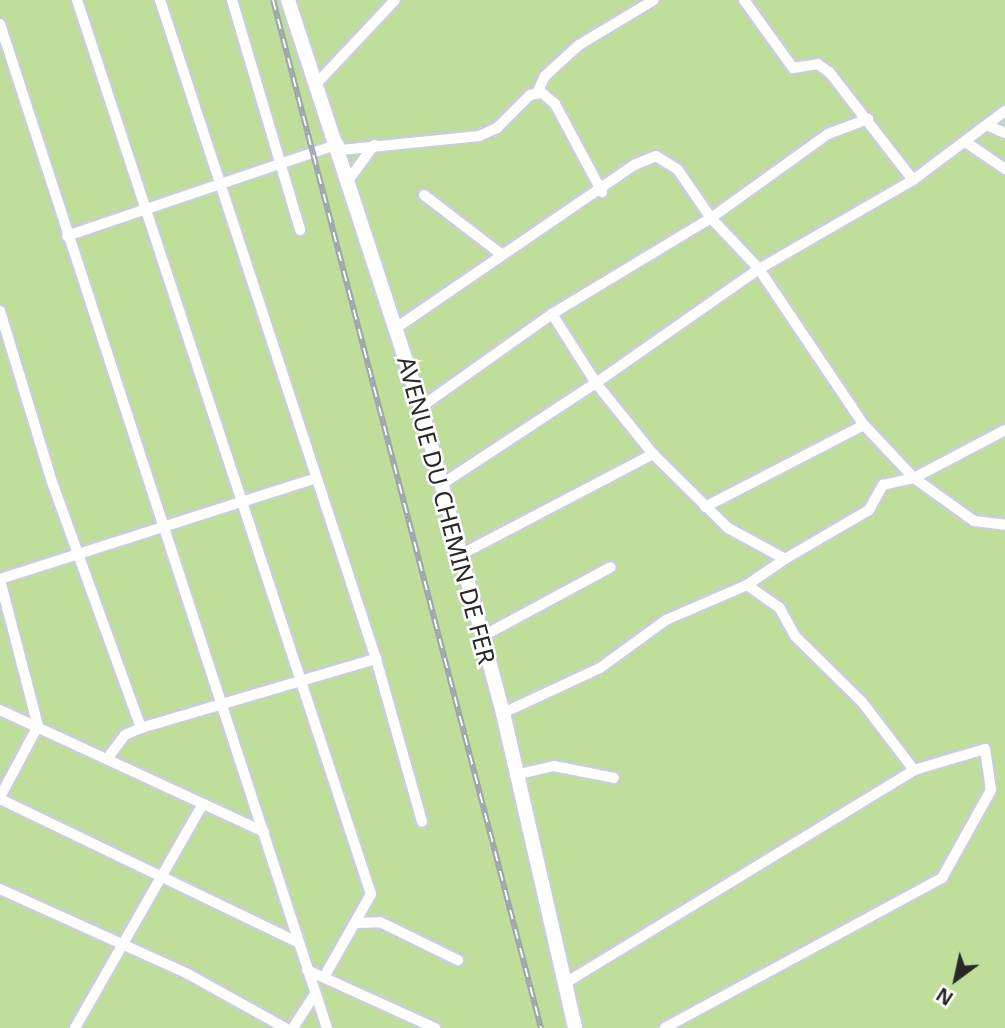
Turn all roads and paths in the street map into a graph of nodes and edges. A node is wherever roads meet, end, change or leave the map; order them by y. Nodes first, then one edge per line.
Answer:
1 (77, 0) edge
2 (160, 0) edge
3 (232, 0) edge
4 (288, 0) edge
5 (395, 0) edge
6 (654, 0) edge
7 (744, 0) edge
8 (0, 24) edge
9 (318, 82) junction
10 (537, 93) junction
11 (1005, 111) edge
12 (867, 118) junction
13 (989, 126) junction
14 (1005, 133) edge
15 (967, 143) junction
16 (374, 145) junction
17 (340, 147) junction
18 (281, 162) junction
19 (1005, 169) edge
20 (349, 178) junction
21 (913, 180) junction
22 (218, 184) junction
23 (602, 192) junction
24 (424, 195) dead end
25 (146, 208) junction
26 (711, 218) junction
27 (300, 230) dead end
28 (67, 236) junction
29 (500, 254) junction
30 (759, 269) junction
31 (0, 311) edge
32 (552, 314) junction
33 (396, 328) junction
34 (596, 383) junction
35 (421, 407) junction
36 (864, 425) junction
37 (1005, 430) edge
38 (653, 454) junction
39 (914, 478) junction
40 (314, 479) junction
41 (442, 484) junction
42 (243, 503) junction
43 (705, 506) junction
44 (1005, 525) edge
45 (164, 530) junction
46 (462, 554) junction
47 (81, 557) junction
48 (785, 559) junction
49 (611, 567) dead end
50 (0, 579) edge
51 (747, 585) junction
52 (483, 636) junction
53 (376, 659) junction
54 (300, 682) junction
55 (222, 705) junction
56 (0, 710) edge
57 (503, 713) junction
58 (38, 726) junction
59 (141, 728) junction
60 (107, 759) junction
61 (914, 770) junction
62 (515, 775) junction
63 (614, 778) dead end
64 (0, 798) edge
65 (203, 804) junction
66 (422, 822) dead end
67 (264, 832) junction
68 (164, 877) junction
69 (0, 889) edge
70 (356, 923) junction
71 (295, 941) junction
72 (124, 946) junction
73 (457, 960) dead end
74 (307, 970) junction
75 (324, 978) junction
76 (564, 984) junction
77 (315, 994) junction
78 (75, 1028) edge
79 (285, 1028) edge
80 (293, 1028) edge
81 (327, 1028) edge
82 (435, 1028) edge
83 (575, 1028) edge
84 (665, 1028) edge

1 - 25 street
2 - 22 street
3 - 18 street
4 - 9 street, AVENUE DU CHEMIN DE FER
5 - 9 street
6 - 10 street
7 - 12 street
8 - 28 street
9 - 17 street, AVENUE DU CHEMIN DE FER
10 - 16 street
10 - 23 street
11 - 13 street
12 - 21 street
12 - 26 street
13 - 14 street
13 - 15 street
15 - 19 street
15 - 21 street
16 - 17 street
16 - 20 street
17 - 18 street
17 - 20 street, AVENUE DU CHEMIN DE FER
18 - 22 street
18 - 27 street
20 - 33 street, AVENUE DU CHEMIN DE FER
21 - 30 street
22 - 25 street
22 - 40 street
23 - 26 street
23 - 29 street
24 - 29 street
25 - 28 street
25 - 42 street
26 - 30 street
26 - 32 street
28 - 45 street
29 - 33 street
30 - 34 street
30 - 36 street
31 - 47 street
32 - 34 street
32 - 35 street
33 - 35 street, AVENUE DU CHEMIN DE FER
34 - 38 street
34 - 41 street
35 - 41 street, AVENUE DU CHEMIN DE FER
36 - 39 street
36 - 43 street
37 - 39 street
38 - 43 street
38 - 46 street
39 - 44 street
39 - 48 street
40 - 42 street
40 - 53 street
41 - 46 street, AVENUE DU CHEMIN DE FER
42 - 45 street
42 - 54 street
43 - 48 street
45 - 47 street
45 - 55 street
46 - 52 street, AVENUE DU CHEMIN DE FER
47 - 50 street
47 - 59 street
48 - 51 street
49 - 52 street
50 - 58 street
51 - 57 street
51 - 61 street
52 - 57 street, AVENUE DU CHEMIN DE FER
53 - 54 street
53 - 66 street
54 - 55 street
54 - 70 street
55 - 59 street
55 - 67 street
56 - 58 street
57 - 62 street, AVENUE DU CHEMIN DE FER
58 - 60 street
58 - 64 street
59 - 60 street
60 - 65 street
61 - 76 street
61 - 84 street
62 - 63 street
62 - 76 street, AVENUE DU CHEMIN DE FER
64 - 68 street
65 - 67 street
65 - 68 street
67 - 71 street
68 - 71 street
68 - 72 street
69 - 72 street
70 - 73 street
70 - 75 street
71 - 74 street
72 - 78 street
72 - 79 street
74 - 75 street
74 - 77 street
75 - 82 street
76 - 83 street, AVENUE DU CHEMIN DE FER
77 - 80 street
77 - 81 street

